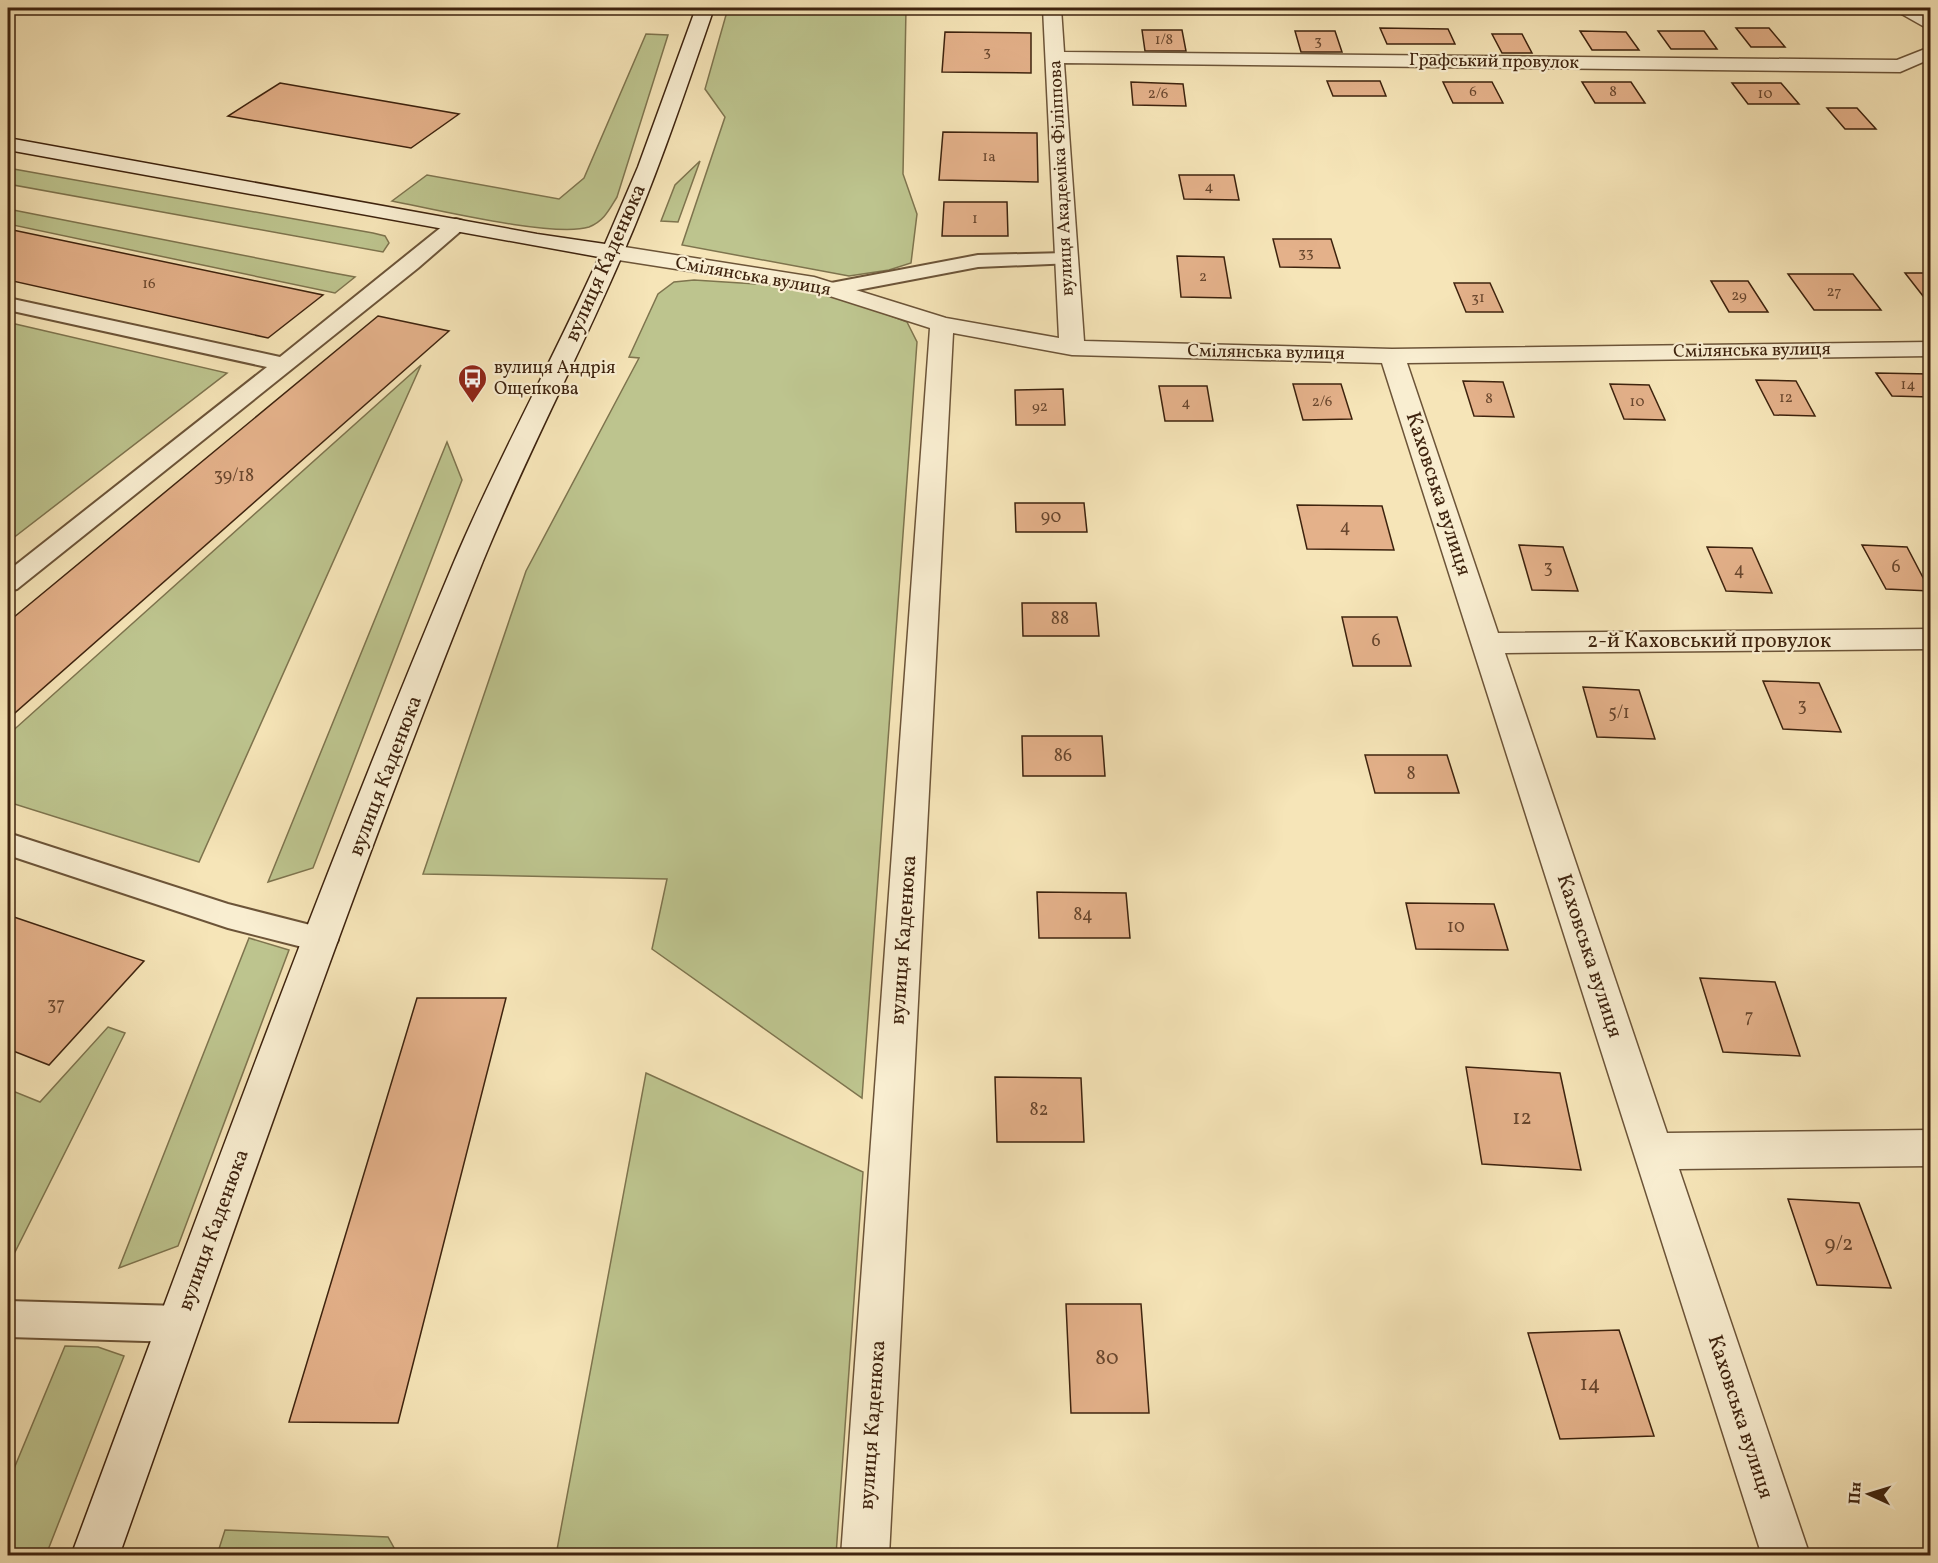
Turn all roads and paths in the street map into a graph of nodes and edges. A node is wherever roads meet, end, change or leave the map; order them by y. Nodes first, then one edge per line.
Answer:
1 (705, 8) edge
2 (1052, 8) edge
3 (1900, 8) edge
4 (1930, 26) edge
5 (1930, 52) edge
6 (1054, 57) junction
7 (8, 144) edge
8 (456, 225) junction
9 (612, 252) junction
10 (1066, 259) junction
11 (831, 289) junction
12 (8, 304) edge
13 (942, 324) junction
14 (1072, 348) junction
15 (1930, 349) edge
16 (1392, 356) junction
17 (282, 364) junction
18 (8, 583) edge
19 (1930, 639) edge
20 (1487, 643) junction
21 (8, 844) edge
22 (322, 940) junction
23 (1930, 1148) edge
24 (1653, 1150) junction
25 (8, 1319) edge
26 (179, 1324) junction
27 (94, 1556) edge
28 (865, 1556) edge
29 (1786, 1556) edge

1 - 9 street, вулиця Каденюка
2 - 6 street, вулиця Академіка Філіппова
3 - 4 street
5 - 6 street, Графський провулок
6 - 10 street, вулиця Академіка Філіппова
7 - 8 street
8 - 9 street
8 - 17 lane
9 - 11 street, Смілянська вулиця
9 - 22 street, вулиця Каденюка
10 - 11 lane
10 - 14 street, вулиця Академіка Філіппова
11 - 13 street, Смілянська вулиця
12 - 17 lane
13 - 14 street, Смілянська вулиця
13 - 28 street, вулиця Каденюка
14 - 16 street, Смілянська вулиця
15 - 16 street, Смілянська вулиця
16 - 20 street, Каховська вулиця
17 - 18 lane
19 - 20 street, 2-й Каховський провулок
20 - 24 street, Каховська вулиця
21 - 22 lane
22 - 26 street, вулиця Каденюка
23 - 24 street
24 - 29 street, Каховська вулиця
25 - 26 lane
26 - 27 street, вулиця Каденюка

